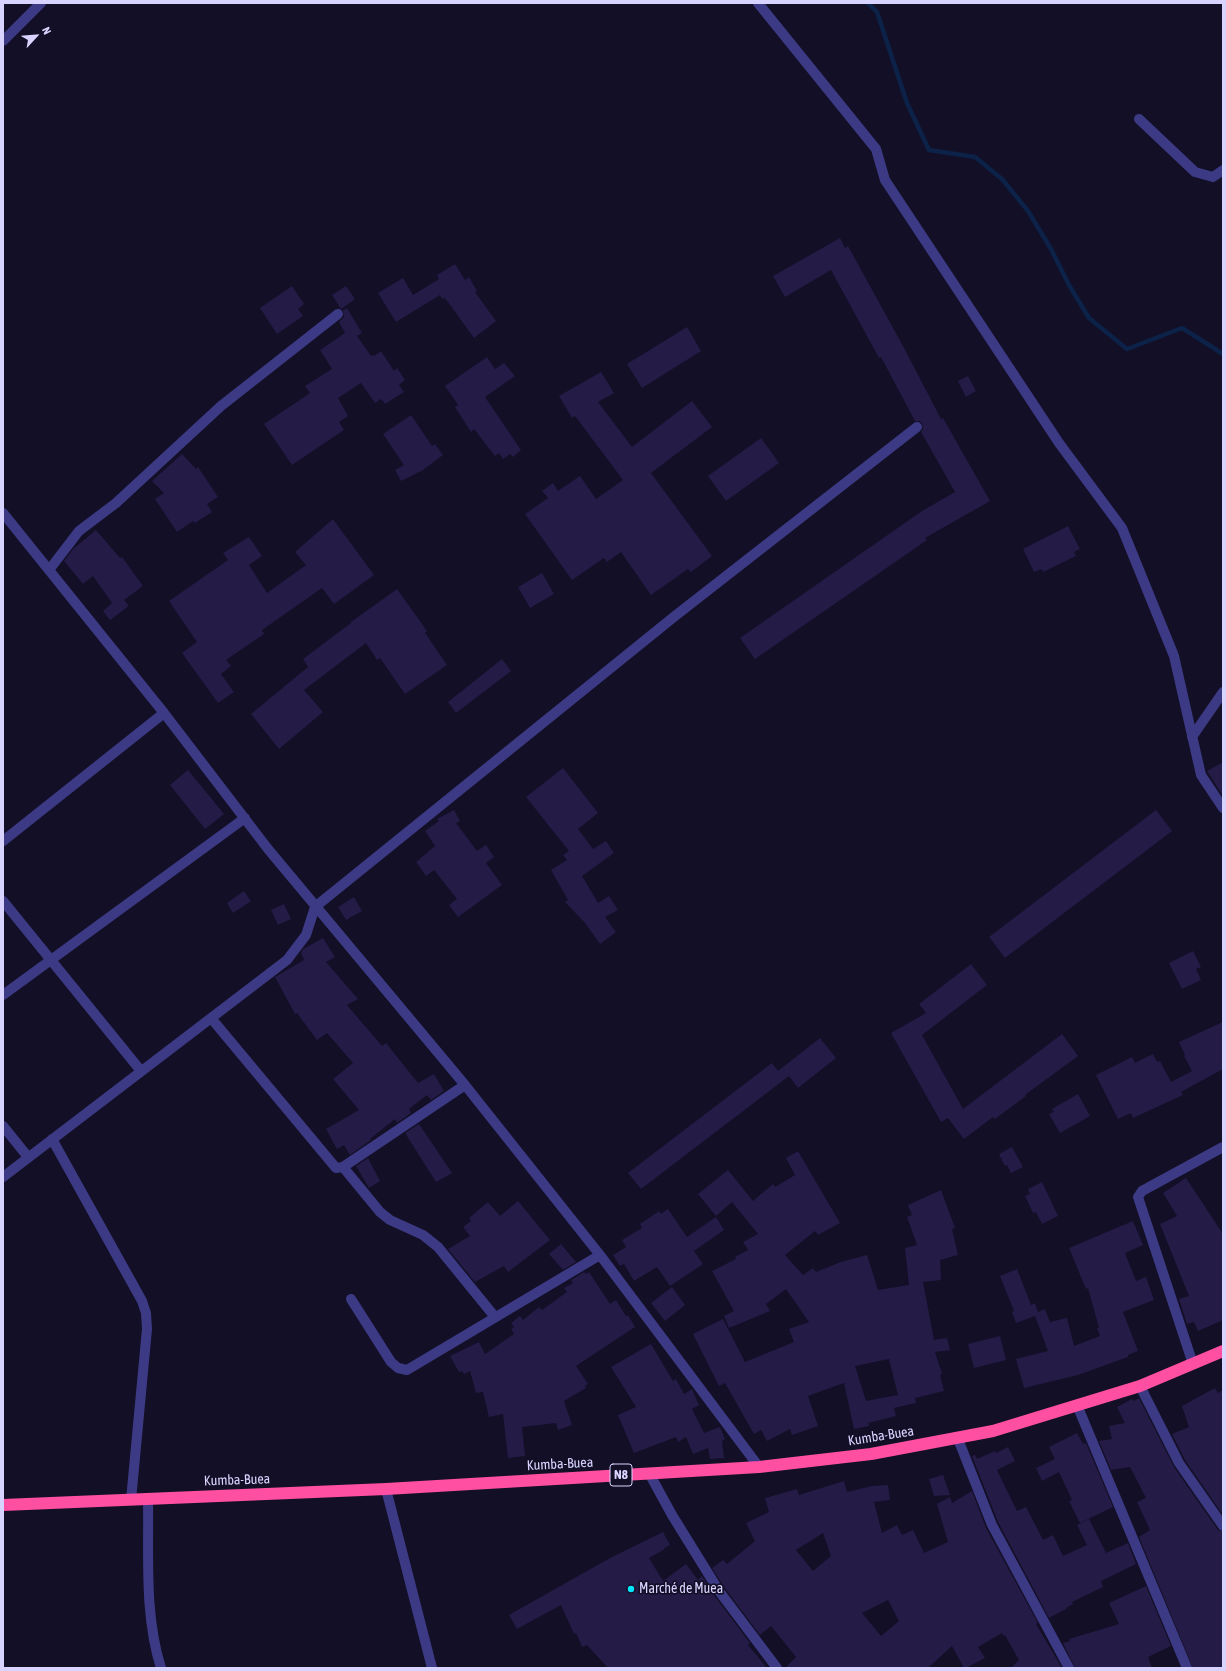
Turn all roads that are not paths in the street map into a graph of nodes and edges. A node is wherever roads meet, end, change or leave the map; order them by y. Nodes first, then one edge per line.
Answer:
1 (41, 3) edge
2 (758, 3) edge
3 (3, 41) edge
4 (1139, 119) dead end
5 (1223, 170) edge
6 (338, 314) dead end
7 (917, 427) dead end
8 (3, 513) edge
9 (49, 570) junction
10 (1223, 692) edge
11 (164, 713) junction
12 (1192, 737) junction
13 (1223, 808) edge
14 (245, 818) junction
15 (3, 841) edge
16 (3, 901) edge
17 (315, 907) junction
18 (50, 960) junction
19 (3, 995) edge
20 (211, 1018) junction
21 (141, 1071) junction
22 (465, 1085) junction
23 (3, 1126) edge
24 (52, 1139) junction
25 (1223, 1147) edge
26 (28, 1158) junction
27 (343, 1167) junction
28 (3, 1177) edge
29 (600, 1255) junction
30 (351, 1299) dead end
31 (495, 1317) junction
32 (1223, 1351) edge
33 (1193, 1364) junction
34 (1140, 1386) junction
35 (1077, 1405) junction
36 (958, 1439) junction
37 (759, 1467) junction
38 (649, 1473) junction
39 (386, 1489) junction
40 (148, 1499) junction
41 (130, 1500) junction
42 (3, 1505) edge
43 (1223, 1526) edge
44 (161, 1668) edge
45 (432, 1668) edge
46 (777, 1668) edge
47 (1069, 1668) edge
48 (1187, 1668) edge

1 - 3 street
2 - 12 street
4 - 5 street
6 - 9 street
7 - 17 street
8 - 9 street
9 - 11 street
10 - 12 street
11 - 14 street
11 - 15 street
12 - 13 street
14 - 17 street
14 - 18 street
16 - 18 street
17 - 20 street
17 - 22 street
18 - 19 street
18 - 21 street
20 - 21 street
20 - 27 street
21 - 24 street
22 - 27 street
22 - 29 street
23 - 26 street
24 - 26 street
24 - 41 street
25 - 33 street
26 - 28 street
27 - 31 street
29 - 31 street
29 - 37 street
30 - 31 street
32 - 33 highway, Kumba-Buea / N8
33 - 34 highway, Kumba-Buea / N8
34 - 35 highway, Kumba-Buea / N8
34 - 43 street
35 - 36 highway, Kumba-Buea / N8
35 - 48 street
36 - 37 highway, Kumba-Buea / N8
36 - 47 street
37 - 38 highway, Kumba-Buea / N8
38 - 39 highway, Kumba-Buea / N8
38 - 46 street
39 - 40 highway, Kumba-Buea / N8
39 - 45 street
40 - 41 highway, Kumba-Buea / N8
40 - 44 street
41 - 42 highway, Kumba-Buea / N8

